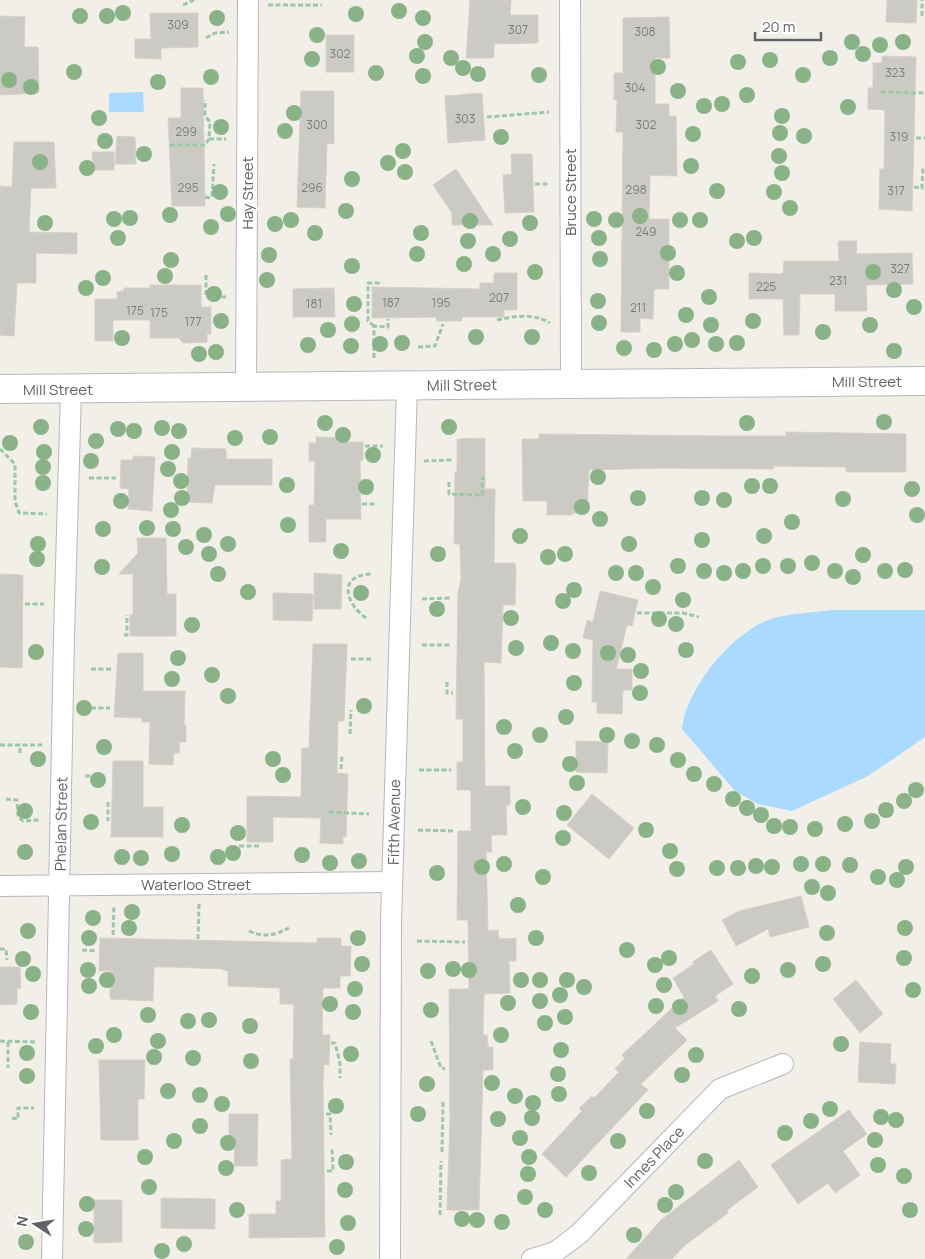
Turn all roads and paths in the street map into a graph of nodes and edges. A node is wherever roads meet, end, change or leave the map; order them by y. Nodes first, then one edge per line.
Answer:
1 (194, 0) edge
2 (570, 0) edge
3 (922, 0) edge
4 (248, 2) edge
5 (183, 5) dead end
6 (322, 5) dead end
7 (922, 16) dead end
8 (234, 32) dead end
9 (206, 38) dead end
10 (881, 92) dead end
11 (925, 93) edge
12 (205, 100) dead end
13 (555, 112) dead end
14 (488, 117) dead end
15 (916, 138) dead end
16 (925, 138) edge
17 (209, 139) junction
18 (234, 139) dead end
19 (170, 145) dead end
20 (214, 164) dead end
21 (923, 166) dead end
22 (535, 184) dead end
23 (554, 184) dead end
24 (914, 187) dead end
25 (204, 197) dead end
26 (206, 275) dead end
27 (380, 282) dead end
28 (233, 297) dead end
29 (388, 319) dead end
30 (497, 320) dead end
31 (443, 324) dead end
32 (553, 324) dead end
33 (374, 326) junction
34 (418, 347) dead end
35 (374, 358) dead end
36 (925, 381) edge
37 (571, 384) junction
38 (246, 386) junction
39 (407, 386) junction
40 (0, 389) edge
41 (71, 390) junction
42 (365, 446) dead end
43 (383, 446) dead end
44 (0, 449) edge
45 (453, 460) dead end
46 (423, 461) dead end
47 (482, 477) dead end
48 (83, 478) dead end
49 (116, 478) dead end
50 (449, 482) dead end
51 (362, 504) dead end
52 (375, 504) dead end
53 (50, 514) dead end
54 (373, 574) dead end
55 (422, 598) dead end
56 (452, 598) dead end
57 (25, 604) dead end
58 (47, 604) dead end
59 (637, 613) dead end
60 (127, 615) dead end
61 (700, 617) dead end
62 (366, 618) dead end
63 (124, 635) dead end
64 (422, 645) dead end
65 (450, 645) dead end
66 (351, 659) dead end
67 (373, 659) dead end
68 (91, 669) dead end
69 (112, 669) dead end
70 (447, 682) dead end
71 (453, 693) dead end
72 (91, 708) dead end
73 (110, 708) dead end
74 (351, 710) dead end
75 (350, 734) dead end
76 (0, 745) edge
77 (20, 745) junction
78 (45, 745) dead end
79 (20, 753) dead end
80 (342, 756) dead end
81 (341, 769) dead end
82 (419, 770) dead end
83 (451, 770) dead end
84 (85, 776) dead end
85 (104, 776) dead end
86 (6, 799) dead end
87 (108, 802) dead end
88 (329, 812) dead end
89 (369, 814) dead end
90 (40, 820) dead end
91 (108, 822) dead end
92 (418, 830) dead end
93 (455, 831) dead end
94 (239, 846) dead end
95 (260, 846) dead end
96 (392, 882) junction
97 (60, 884) junction
98 (0, 886) edge
99 (200, 902) dead end
100 (114, 903) dead end
101 (288, 928) dead end
102 (249, 930) dead end
103 (113, 935) dead end
104 (198, 939) dead end
105 (417, 941) dead end
106 (465, 942) dead end
107 (0, 949) edge
108 (82, 950) dead end
109 (97, 951) dead end
110 (7, 960) dead end
111 (0, 1041) edge
112 (431, 1041) dead end
113 (8, 1042) junction
114 (36, 1042) dead end
115 (331, 1042) dead end
116 (782, 1064) dead end
117 (8, 1068) dead end
118 (446, 1069) dead end
119 (340, 1078) dead end
120 (443, 1102) dead end
121 (36, 1108) dead end
122 (326, 1114) dead end
123 (12, 1118) dead end
124 (331, 1136) dead end
125 (332, 1148) dead end
126 (442, 1152) dead end
127 (441, 1161) dead end
128 (327, 1171) dead end
129 (16, 1215) dead end
130 (440, 1215) dead end
131 (34, 1223) dead end
132 (52, 1259) edge
133 (390, 1259) edge
134 (532, 1259) edge

1 - 5 path
2 - 37 street, Bruce Street
3 - 7 path
4 - 6 path
4 - 38 street, Hay Street
8 - 9 path
10 - 11 path
12 - 17 path
13 - 14 path
15 - 16 path
17 - 18 path
17 - 19 path
20 - 25 path
21 - 24 path
22 - 23 path
26 - 28 path
27 - 33 path
29 - 33 path
30 - 32 path
31 - 34 path
33 - 35 path
36 - 37 main road, Mill Street
37 - 39 main road, Mill Street
38 - 39 main road, Mill Street
38 - 41 main road, Mill Street
39 - 96 street, Fifth Avenue
40 - 41 main road, Mill Street
41 - 97 street, Phelan Street
42 - 43 path
44 - 53 path
45 - 46 path
47 - 50 path
48 - 49 path
51 - 52 path
54 - 62 path
55 - 56 path
57 - 58 path
59 - 61 path
60 - 63 path
64 - 65 path
66 - 67 path
68 - 69 path
70 - 71 path
72 - 73 path
74 - 75 path
76 - 77 path
77 - 78 path
77 - 79 path
80 - 81 path
82 - 83 path
84 - 85 path
86 - 90 path
87 - 91 path
88 - 89 path
92 - 93 path
94 - 95 path
96 - 97 street, Waterloo Street
96 - 133 street, Fifth Avenue
97 - 98 street, Waterloo Street
97 - 132 street, Phelan Street
99 - 104 path
100 - 103 path
101 - 102 path
105 - 106 path
107 - 110 path
108 - 109 path
111 - 113 path
112 - 118 path
113 - 114 path
113 - 117 path
115 - 119 path
116 - 134 street, Innes Place
120 - 126 path
121 - 123 path
122 - 124 path
125 - 128 path
127 - 130 path
129 - 131 path

